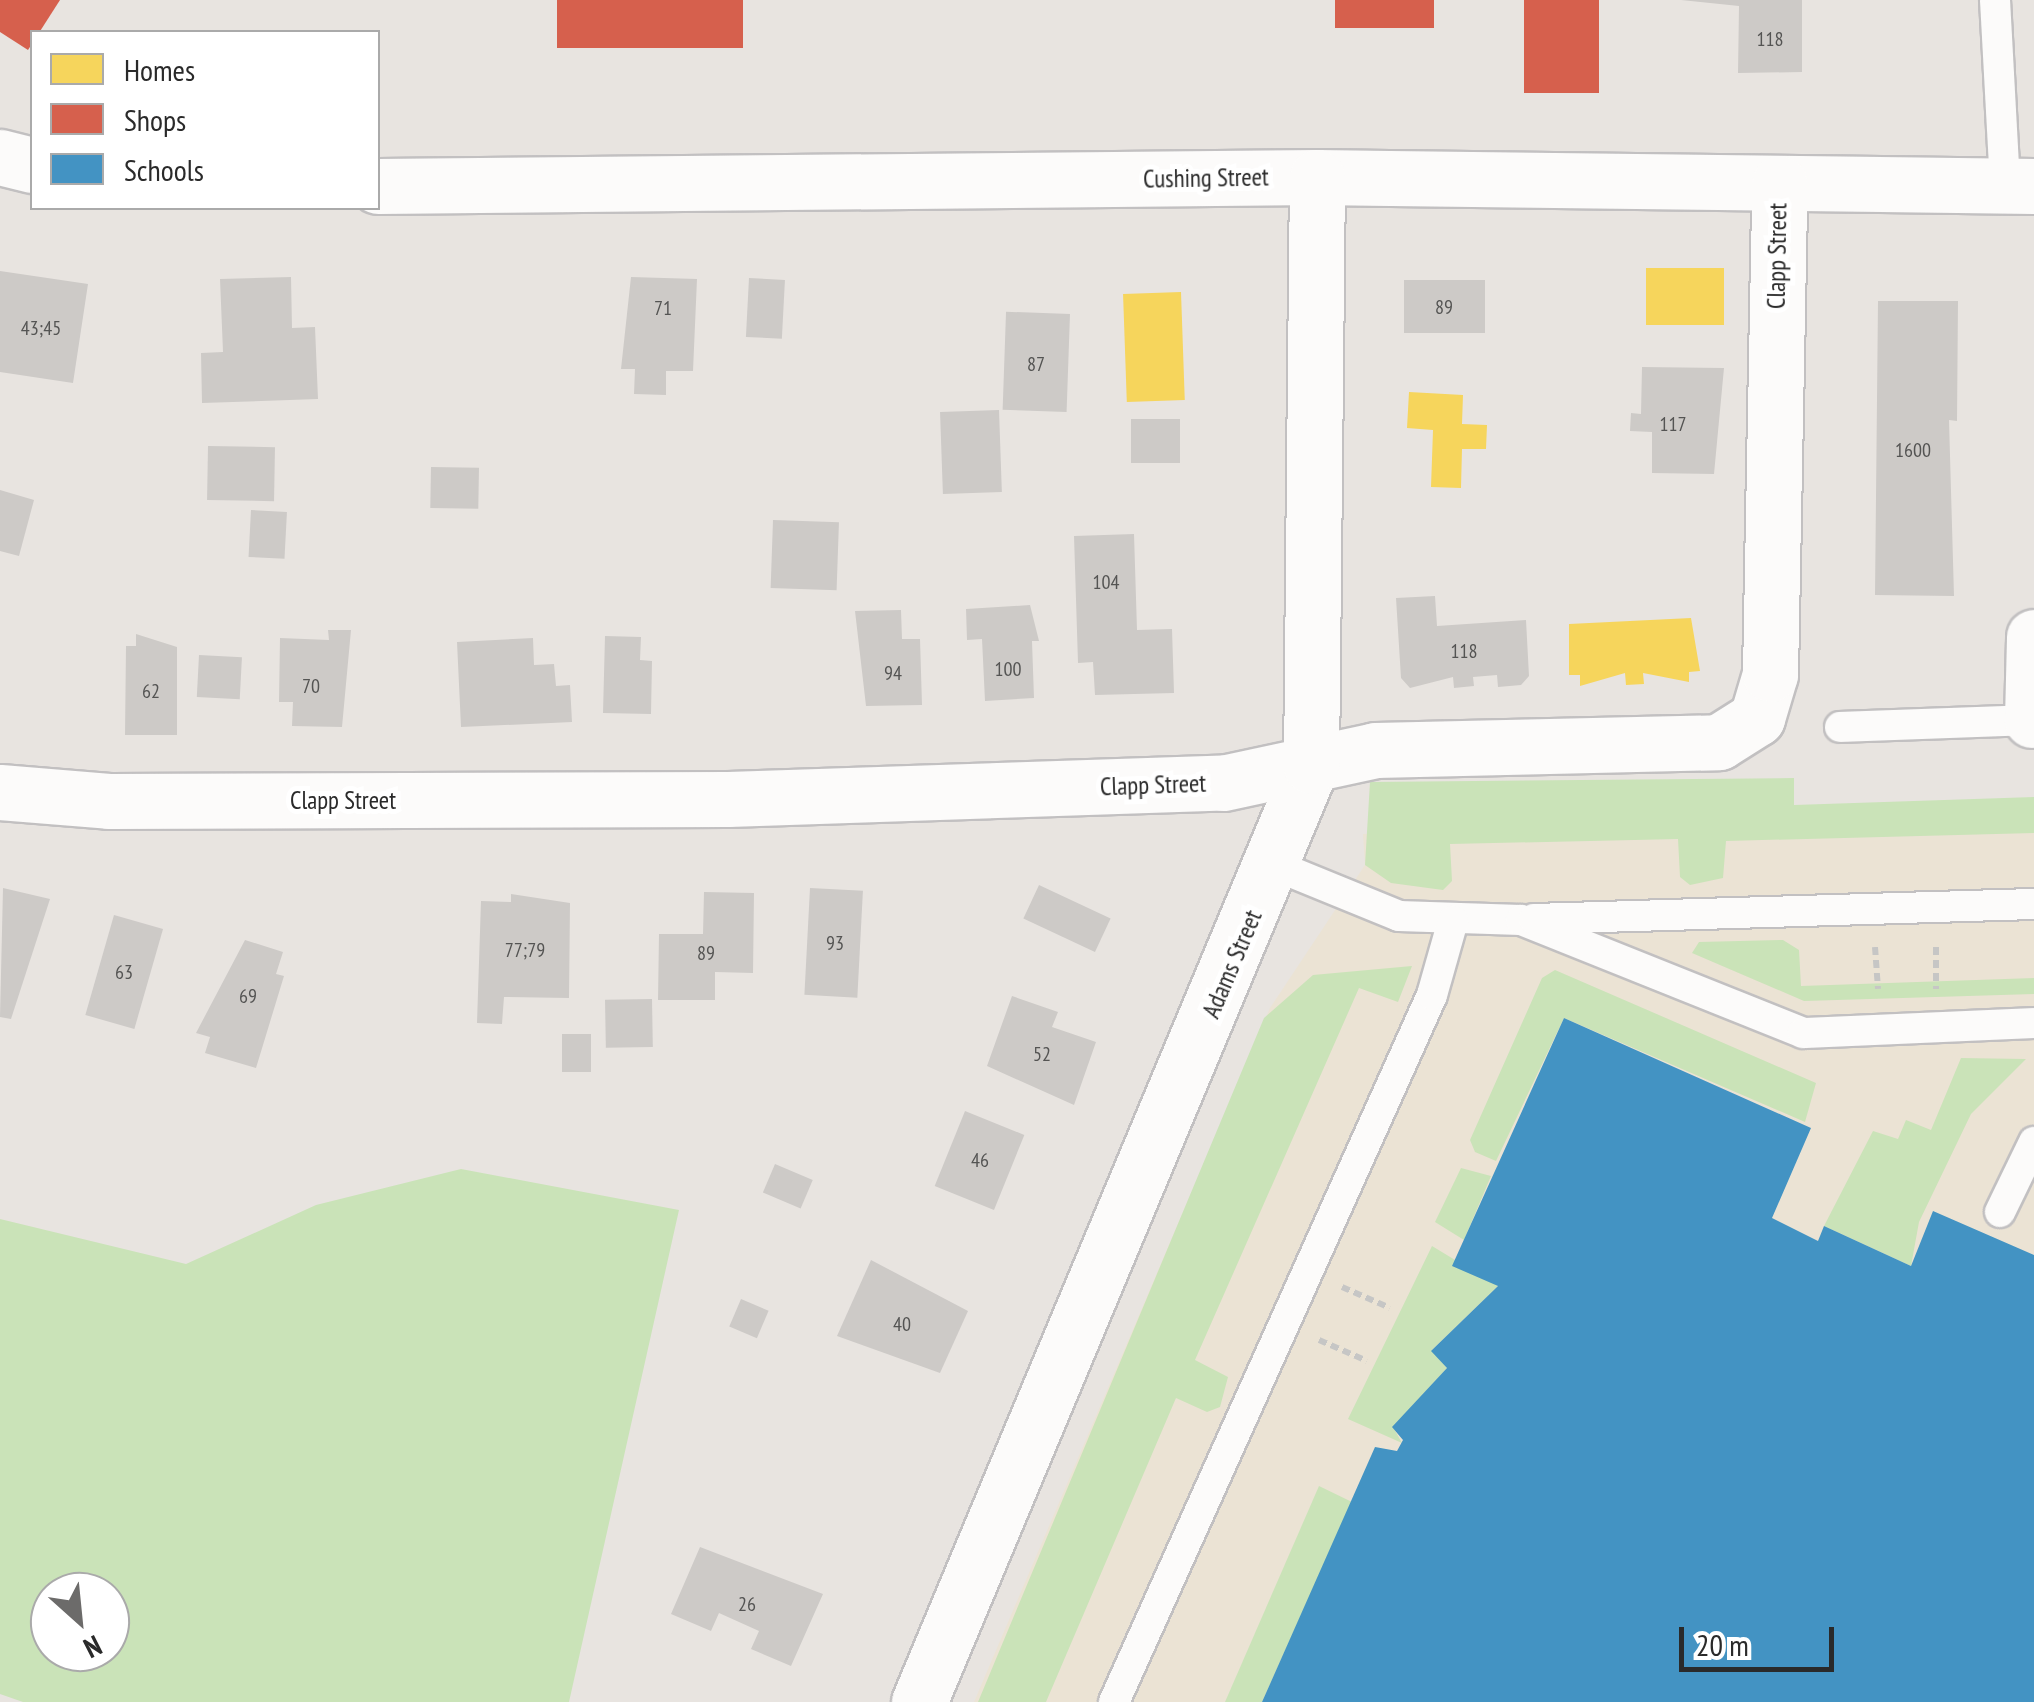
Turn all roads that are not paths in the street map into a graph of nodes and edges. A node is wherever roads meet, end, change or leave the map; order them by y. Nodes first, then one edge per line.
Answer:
1 (1995, 0) edge
2 (0, 157) edge
3 (30, 164) edge
4 (1317, 177) junction
5 (1778, 183) junction
6 (380, 186) edge
7 (2019, 186) edge
8 (2034, 636) edge
9 (2033, 720) edge
10 (1840, 726) dead end
11 (1311, 766) junction
12 (0, 792) edge
13 (1274, 865) junction
14 (2034, 904) edge
15 (1521, 920) junction
16 (1452, 921) junction
17 (2034, 1023) edge
18 (2034, 1142) edge
19 (2000, 1212) dead end
20 (919, 1702) edge
21 (1114, 1702) edge

1 - 7 lane
2 - 3 street
4 - 5 street, Cushing Street
4 - 6 street, Cushing Street
4 - 11 street, Adams Street
5 - 7 street, Cushing Street
5 - 11 street, Clapp Street
8 - 9 street
9 - 10 lane
11 - 12 street, Clapp Street
11 - 13 street, Adams Street
13 - 16 lane
13 - 20 street, Adams Street
14 - 15 lane
15 - 16 lane
15 - 17 lane
16 - 21 lane
18 - 19 lane

